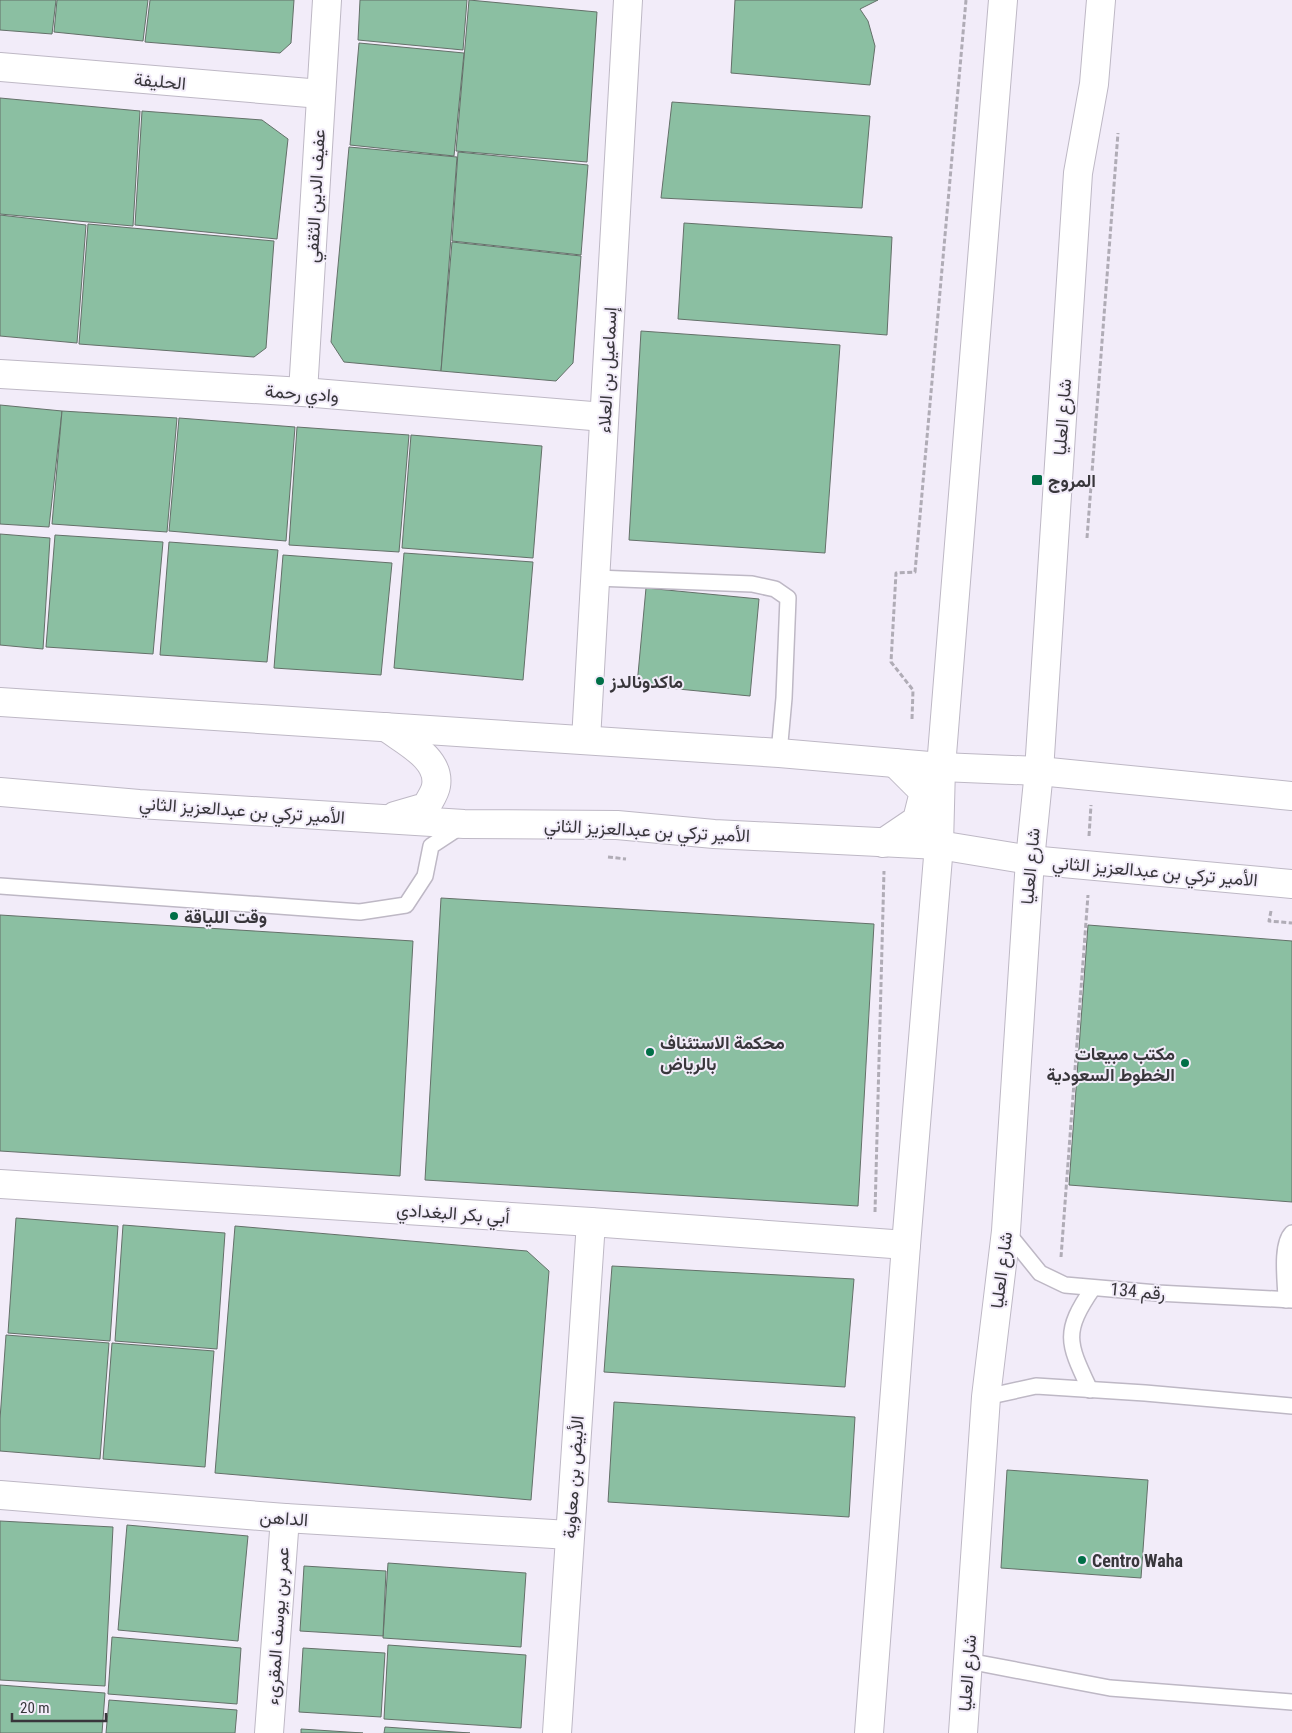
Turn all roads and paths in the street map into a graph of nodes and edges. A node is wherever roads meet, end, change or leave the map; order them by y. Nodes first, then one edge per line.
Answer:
1 (327, 0) edge
2 (628, 0) edge
3 (966, 0) edge
4 (1003, 0) edge
5 (1101, 0) edge
6 (0, 67) edge
7 (321, 94) junction
8 (1118, 126) dead end
9 (0, 374) edge
10 (303, 392) junction
11 (604, 417) junction
12 (1086, 542) dead end
13 (596, 578) junction
14 (0, 702) edge
15 (912, 724) dead end
16 (386, 727) junction
17 (586, 740) junction
18 (779, 753) junction
19 (895, 763) junction
20 (941, 767) junction
21 (1039, 772) junction
22 (1093, 777) junction
23 (0, 792) edge
24 (1292, 796) edge
25 (386, 819) junction
26 (464, 824) junction
27 (883, 842) junction
28 (939, 845) junction
29 (1030, 860) junction
30 (1088, 865) junction
31 (884, 869) dead end
32 (1292, 884) edge
33 (0, 886) edge
34 (1268, 921) dead end
35 (1292, 923) edge
36 (0, 1184) edge
37 (591, 1222) junction
38 (1006, 1231) junction
39 (1292, 1233) edge
40 (875, 1243) junction
41 (906, 1245) junction
42 (1060, 1282) junction
43 (1093, 1288) junction
44 (1289, 1300) edge
45 (1090, 1390) junction
46 (986, 1397) junction
47 (1292, 1406) edge
48 (0, 1495) edge
49 (284, 1518) junction
50 (569, 1535) junction
51 (968, 1661) junction
52 (1292, 1702) edge
53 (270, 1733) edge
54 (557, 1733) edge
55 (869, 1733) edge
56 (963, 1733) edge

1 - 7 street, عفيف الدين الثقفي
2 - 11 street, إسماعيل بن العلاء
3 - 15 path
4 - 20 street
5 - 21 street, شارع العليا
6 - 7 street, الحليفة
7 - 10 street, عفيف الدين الثقفي
8 - 12 path
9 - 10 street, وادي رحمة
10 - 11 street, وادي رحمة
11 - 13 street, إسماعيل بن العلاء
13 - 17 street, إسماعيل بن العلاء
13 - 18 lane
14 - 16 street
16 - 17 street
16 - 25 street
17 - 18 street
18 - 19 street
19 - 20 street
19 - 27 street
20 - 21 street
20 - 28 street
21 - 22 street
21 - 29 street, شارع العليا
22 - 24 street
22 - 30 path
23 - 25 street, الأمير تركي بن عبدالعزيز الثاني
25 - 26 street, الأمير تركي بن عبدالعزيز الثاني
26 - 27 street, الأمير تركي بن عبدالعزيز الثاني
26 - 33 lane
27 - 28 street, الأمير تركي بن عبدالعزيز الثاني
28 - 29 street, الأمير تركي بن عبدالعزيز الثاني
28 - 41 street
29 - 30 street, الأمير تركي بن عبدالعزيز الثاني
29 - 38 street, شارع العليا
30 - 32 street, الأمير تركي بن عبدالعزيز الثاني
30 - 42 path
31 - 40 path
34 - 35 path
36 - 37 street, أبي بكر البغدادي
37 - 40 street, أبي بكر البغدادي
37 - 50 street, الأبيض بن معاوية
38 - 42 lane, رقم 134
38 - 46 street, شارع العليا
39 - 44 lane
40 - 41 street, أبي بكر البغدادي
41 - 55 street
42 - 43 lane, رقم 134
43 - 44 lane, رقم 134
43 - 45 lane
45 - 46 lane
45 - 47 lane
46 - 51 street, شارع العليا
48 - 49 street, الداهن
49 - 50 street, الداهن
49 - 53 street, عمر بن يوسف المقرىء
50 - 54 street, الأبيض بن معاوية
51 - 52 lane
51 - 56 street, شارع العليا

